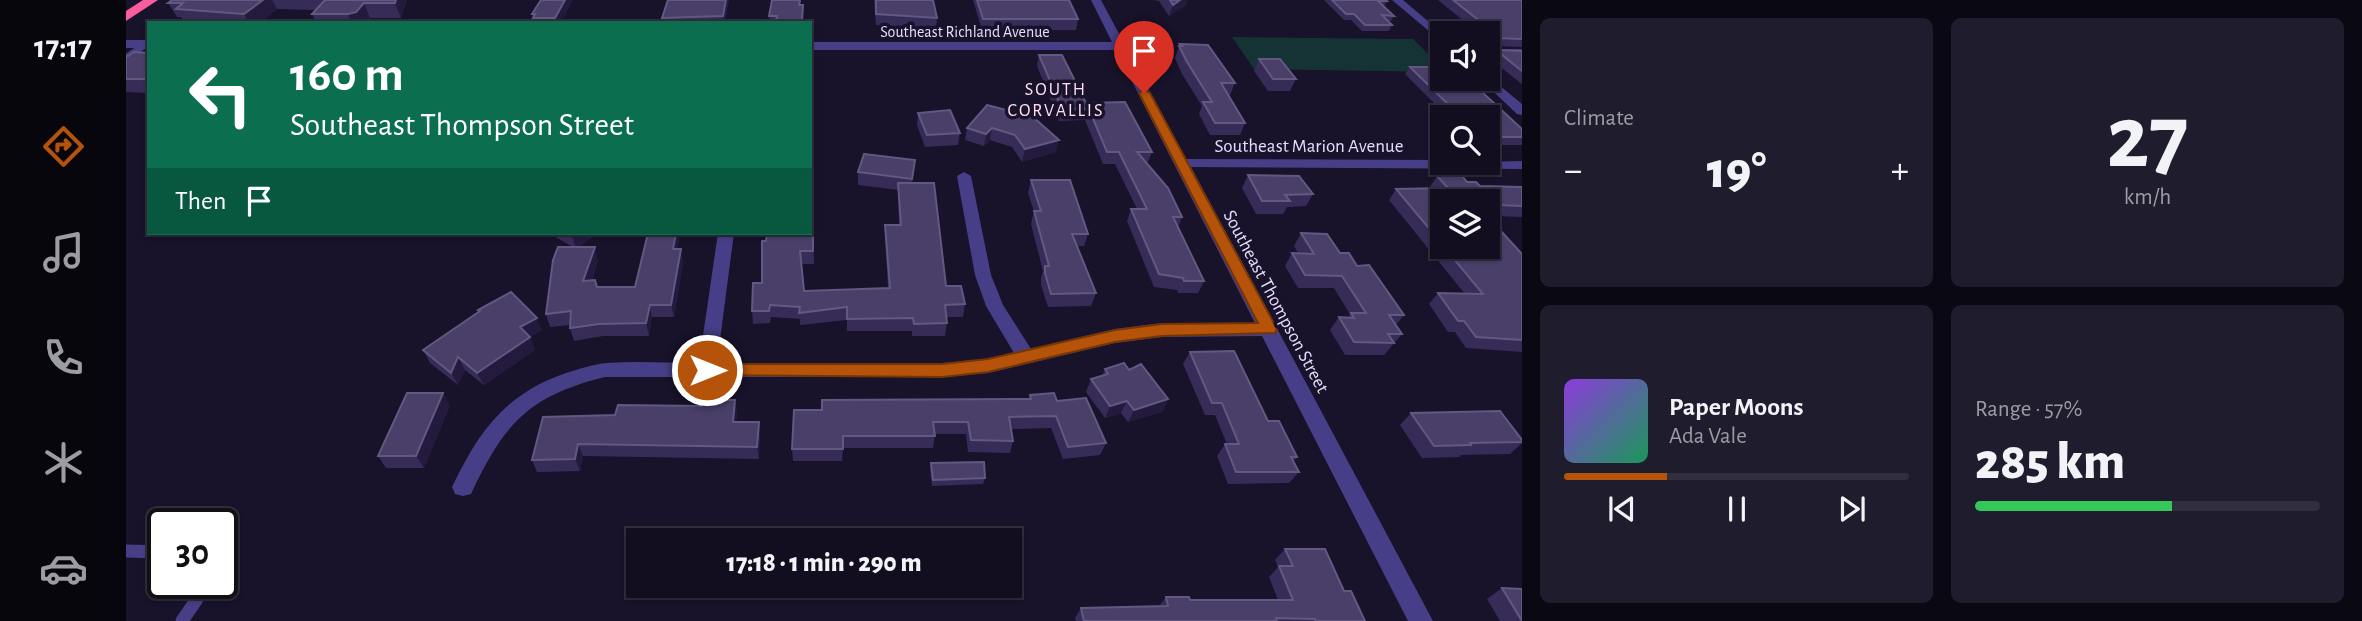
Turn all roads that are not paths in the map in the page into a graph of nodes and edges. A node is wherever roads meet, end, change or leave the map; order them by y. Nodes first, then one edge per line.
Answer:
1 (152, 0) edge
2 (1096, 0) edge
3 (1397, 0) edge
4 (126, 17) edge
5 (1430, 29) edge
6 (126, 44) edge
7 (147, 44) edge
8 (812, 46) edge
9 (1120, 46) junction
10 (1500, 53) edge
11 (1522, 53) edge
12 (126, 58) edge
13 (1500, 91) edge
14 (1522, 111) edge
15 (1180, 163) junction
16 (1522, 165) edge
17 (964, 176) dead end
18 (726, 235) edge
19 (1269, 329) junction
20 (1026, 357) junction
21 (707, 370) junction
22 (463, 487) dead end
23 (126, 551) edge
24 (147, 552) edge
25 (196, 599) edge
26 (182, 621) edge
27 (1420, 621) edge

1 - 4 highway
2 - 9 street, Southeast Thompson Street
3 - 5 street
6 - 7 street
7 - 12 lane
8 - 9 street, Southeast Richland Avenue
9 - 15 street, Southeast Thompson Street
10 - 11 street
13 - 14 street
15 - 16 street, Southeast Marion Avenue
15 - 19 street, Southeast Thompson Street
17 - 20 street
18 - 21 street
19 - 20 street
19 - 27 street, Southeast Thompson Street
20 - 21 street
21 - 22 street
23 - 24 lane
25 - 26 lane

